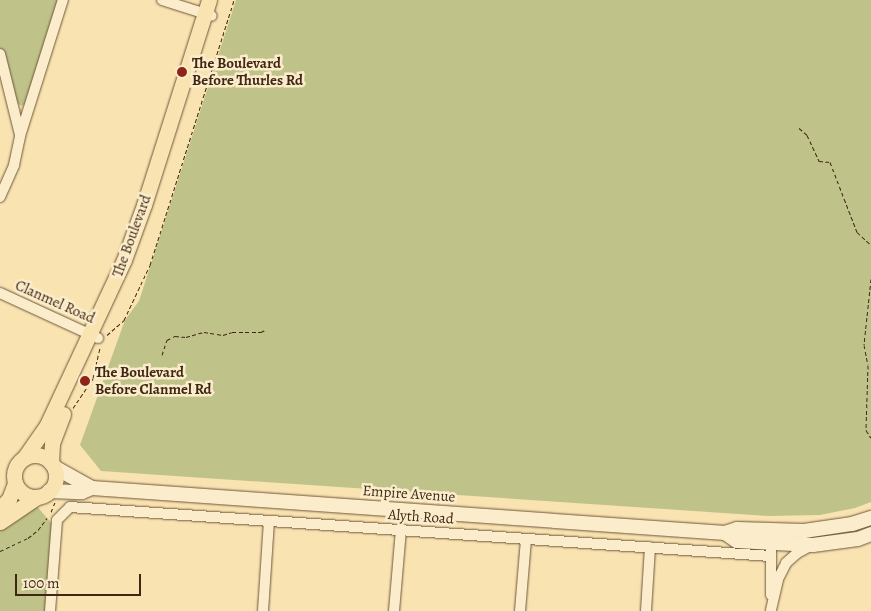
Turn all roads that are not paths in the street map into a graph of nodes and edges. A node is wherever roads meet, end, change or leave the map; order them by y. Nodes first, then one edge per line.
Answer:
1 (63, 0) edge
2 (162, 0) edge
3 (217, 0) edge
4 (208, 10) edge
5 (0, 54) edge
6 (20, 136) junction
7 (0, 197) edge
8 (0, 293) edge
9 (99, 338) junction
10 (24, 458) junction
11 (53, 465) junction
12 (15, 482) junction
13 (92, 488) junction
14 (49, 495) junction
15 (0, 508) edge
16 (871, 518) edge
17 (269, 521) junction
18 (0, 522) edge
19 (401, 530) junction
20 (871, 534) edge
21 (526, 539) junction
22 (771, 543) junction
23 (813, 545) junction
24 (650, 547) junction
25 (771, 610) edge
26 (50, 611) edge
27 (263, 611) edge
28 (394, 611) edge
29 (520, 611) edge
30 (646, 611) edge

1 - 6 street
2 - 4 street
3 - 4 main road, The Boulevard
4 - 9 main road, The Boulevard
5 - 6 street
6 - 7 street
8 - 9 street, Clanmel Road
9 - 10 main road, The Boulevard
9 - 11 main road, The Boulevard
10 - 11 main road
10 - 12 main road
11 - 13 main road, Empire Avenue
11 - 14 main road
12 - 14 main road
12 - 15 main road
13 - 14 main road, Empire Avenue
13 - 22 main road, Empire Avenue
14 - 18 main road
16 - 22 main road, Empire Avenue
17 - 19 street, Alyth Road
17 - 26 street, Alyth Road
17 - 27 street
19 - 21 street, Alyth Road
19 - 28 street
20 - 23 main road, Empire Avenue
21 - 24 street, Alyth Road
21 - 29 street
22 - 23 main road, Empire Avenue
22 - 24 street, Alyth Road
22 - 25 street
23 - 25 street
24 - 30 street

